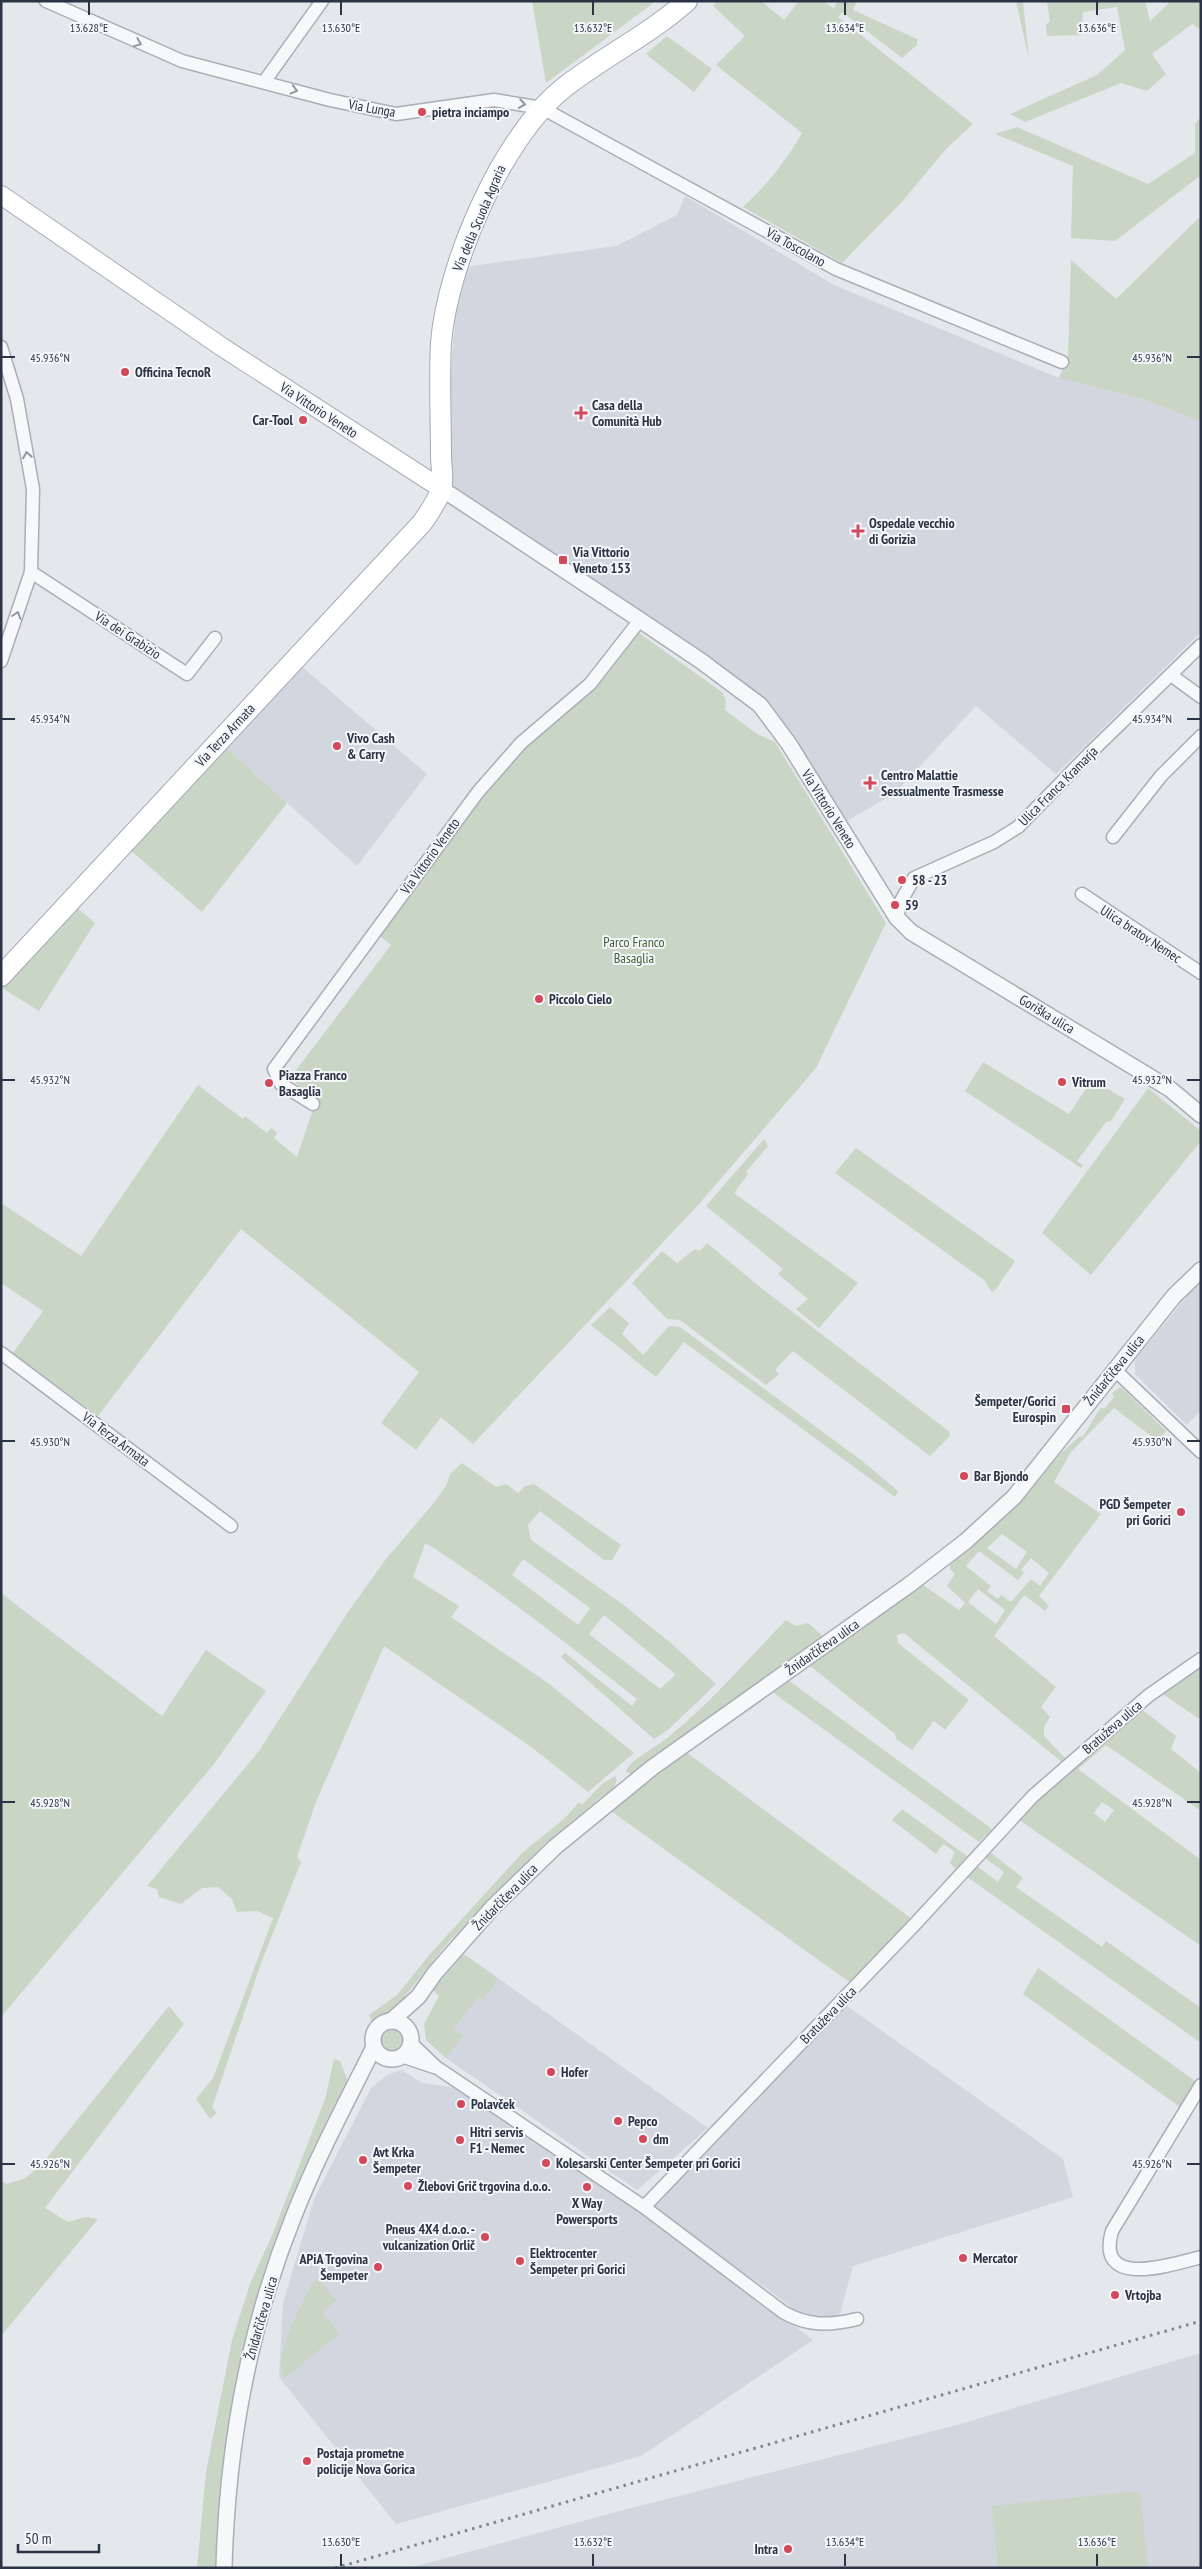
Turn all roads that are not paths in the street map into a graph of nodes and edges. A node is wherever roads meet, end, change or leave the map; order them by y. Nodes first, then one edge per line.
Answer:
1 (46, 1) edge
2 (322, 1) edge
3 (687, 1) edge
4 (264, 82) junction
5 (542, 108) junction
6 (1, 195) edge
7 (1, 347) edge
8 (1062, 362) dead end
9 (442, 489) junction
10 (31, 572) junction
11 (640, 620) junction
12 (215, 638) dead end
13 (1201, 645) edge
14 (1, 661) edge
15 (1171, 675) junction
16 (1201, 697) edge
17 (1201, 736) edge
18 (1113, 837) dead end
19 (1082, 894) dead end
20 (895, 916) junction
21 (1201, 973) edge
22 (1, 976) edge
23 (313, 1104) dead end
24 (1201, 1115) edge
25 (1201, 1270) edge
26 (1, 1352) edge
27 (1114, 1369) junction
28 (1201, 1452) edge
29 (231, 1526) dead end
30 (1201, 1659) edge
31 (418, 1997) junction
32 (391, 2021) junction
33 (409, 2036) junction
34 (374, 2047) junction
35 (394, 2057) junction
36 (436, 2068) junction
37 (356, 2083) junction
38 (1201, 2085) edge
39 (644, 2207) junction
40 (1201, 2257) edge
41 (857, 2319) dead end
42 (224, 2568) edge

1 -> 4 street, Via Lunga
2 - 4 street
3 - 5 main road, Via della Scuola Agraria
4 -> 5 street, Via Lunga
5 - 8 street, Via Toscolano
5 - 9 main road, Via della Scuola Agraria
6 - 9 main road, Via Vittorio Veneto
10 -> 7 street
9 - 11 street, Via Vittorio Veneto
9 - 22 main road, Via Terza Armata
10 - 12 street, Via dei Grabizio
14 -> 10 street
11 - 20 street, Via Vittorio Veneto
11 - 23 street, Via Vittorio Veneto
13 - 15 street, Ulica Franca Kramarja
15 - 16 street
15 - 20 street, Ulica Franca Kramarja
17 - 18 street
19 - 21 street, Ulica bratov Nemec
20 - 24 street, Goriška ulica
25 - 27 street, Žnidarčičeva ulica
26 - 29 street, Via Terza Armata
27 - 28 street
27 - 31 street, Žnidarčičeva ulica
30 - 39 street, Bratuževa ulica
31 - 32 street, Žnidarčičeva ulica
31 - 33 street, Žnidarčičeva ulica
32 - 33 street
32 - 34 street, Žnidarčičeva ulica
33 - 35 street, Žnidarčičeva ulica
33 - 36 street
34 - 35 street
34 - 37 street, Žnidarčičeva ulica
35 - 36 street
35 - 37 street, Žnidarčičeva ulica
36 - 39 street
37 - 42 street, Žnidarčičeva ulica
38 - 40 street
39 - 41 street

